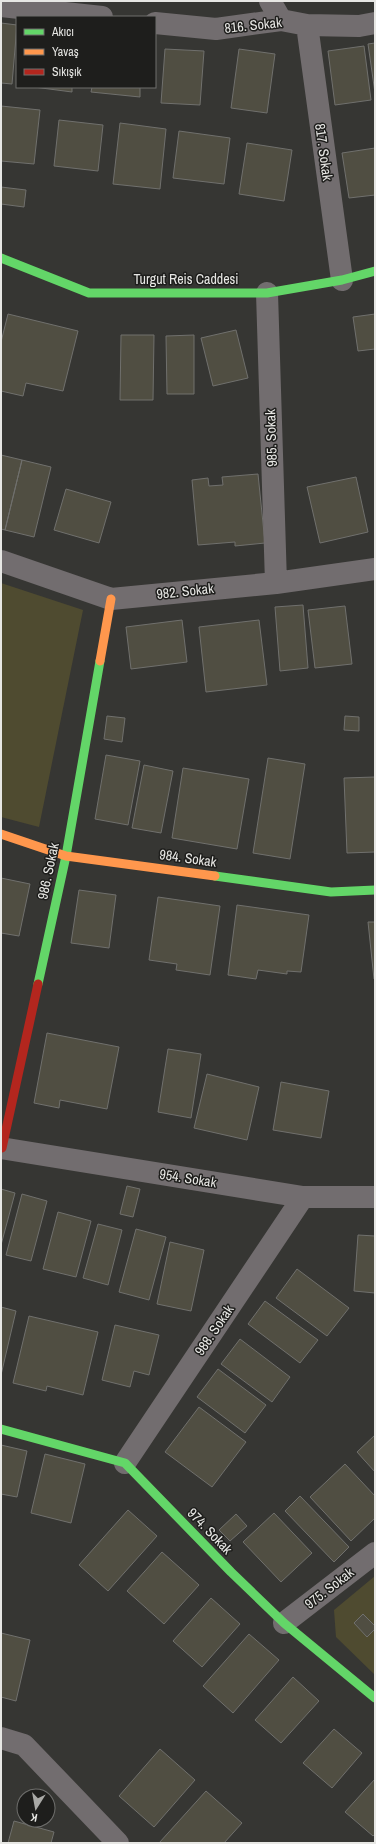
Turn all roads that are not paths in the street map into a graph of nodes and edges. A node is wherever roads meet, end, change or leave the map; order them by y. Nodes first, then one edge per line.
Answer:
1 (270, 1) edge
2 (1, 6) edge
3 (93, 16) edge
4 (281, 20) junction
5 (156, 23) edge
6 (375, 23) edge
7 (307, 25) junction
8 (1, 258) edge
9 (375, 272) edge
10 (342, 280) junction
11 (267, 293) junction
12 (1, 561) edge
13 (375, 569) edge
14 (276, 583) junction
15 (111, 599) junction
16 (1, 834) edge
17 (66, 856) junction
18 (375, 890) edge
19 (1, 1148) edge
20 (303, 1197) junction
21 (375, 1197) edge
22 (1, 1429) edge
23 (125, 1463) junction
24 (375, 1553) edge
25 (284, 1623) junction
26 (375, 1698) edge
27 (1, 1738) edge
28 (118, 1843) edge

1 - 4 street
2 - 3 street
4 - 5 street, 816. Sokak
4 - 7 street, 816. Sokak
6 - 7 street, 816. Sokak
7 - 10 street, 817. Sokak
8 - 11 street, Turgut Reis Caddesi
9 - 10 street, Turgut Reis Caddesi
10 - 11 street, Turgut Reis Caddesi
11 - 14 street, 985. Sokak
12 - 15 street, 982. Sokak
13 - 14 street, 982. Sokak
14 - 15 street, 982. Sokak
15 - 17 street, 986. Sokak
16 - 17 street, 984. Sokak
17 - 18 street, 984. Sokak
17 - 19 street, 986. Sokak
19 - 20 street, 954. Sokak
20 - 21 street, 954. Sokak
20 - 23 street, 988. Sokak
22 - 23 street
23 - 25 street, 974. Sokak
24 - 25 street, 975. Sokak
25 - 26 street, 974. Sokak
27 - 28 street

